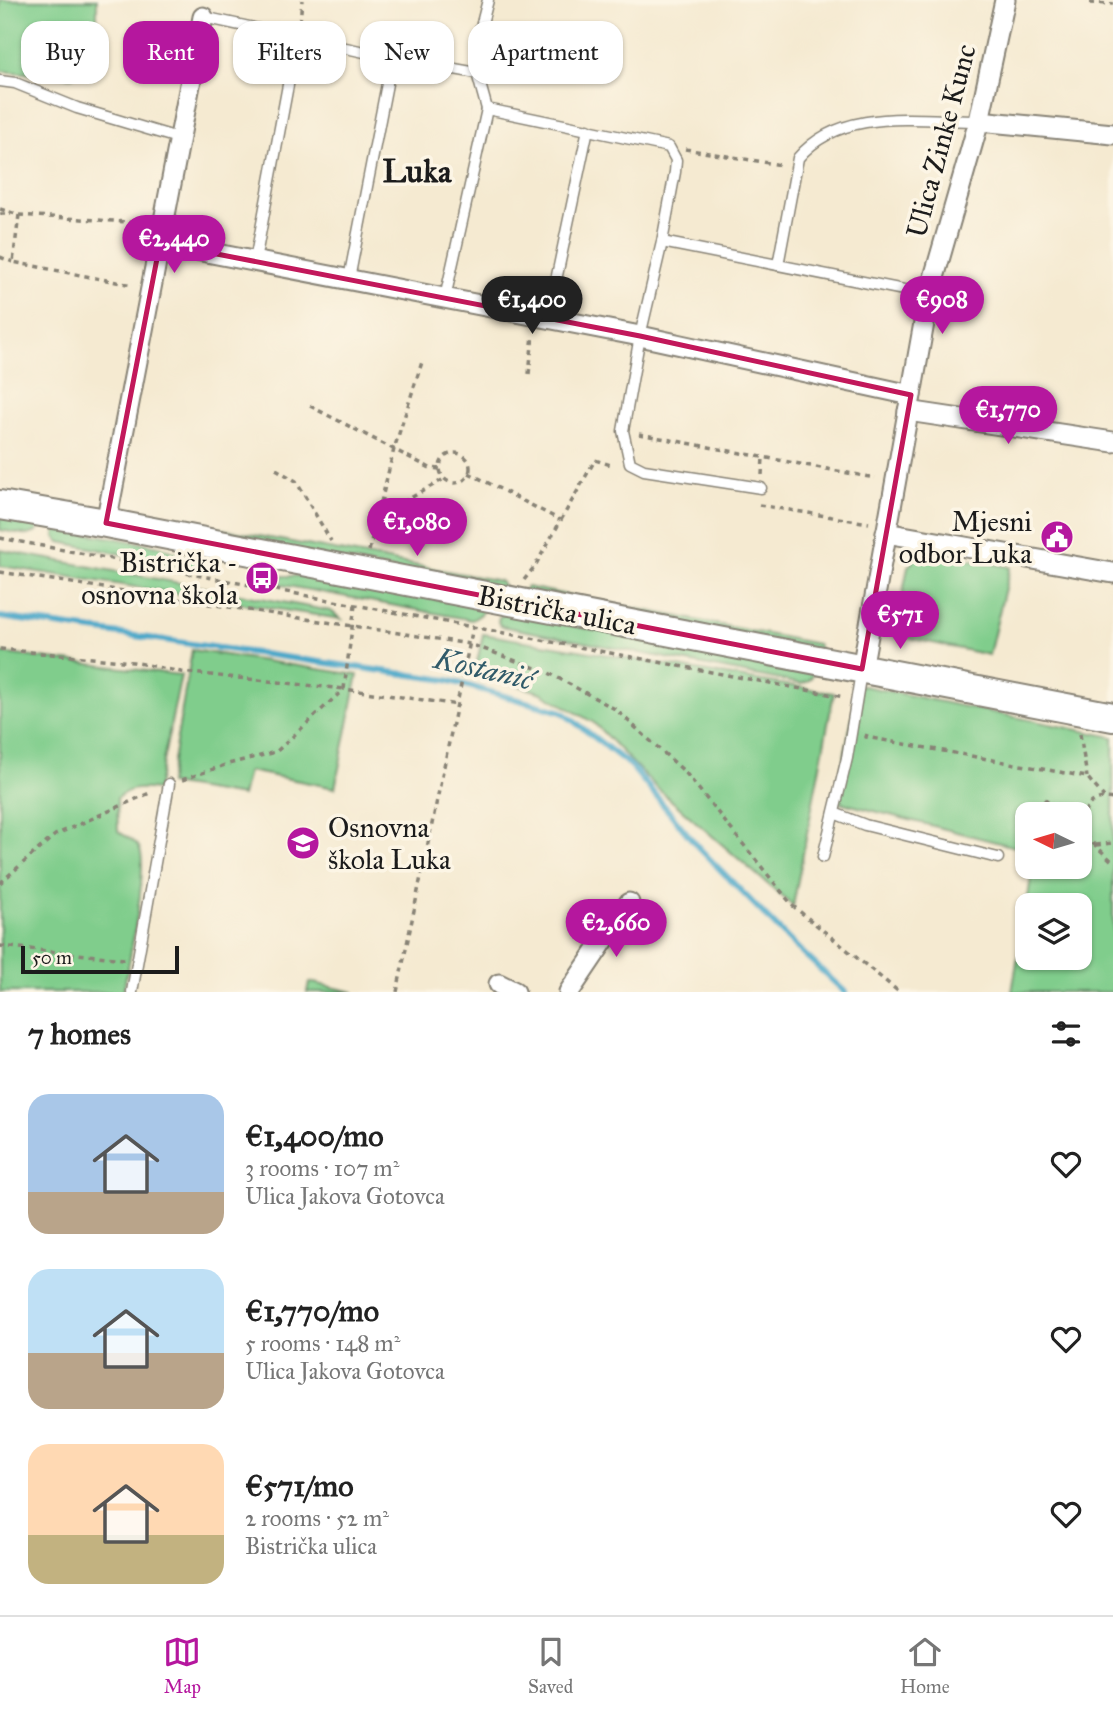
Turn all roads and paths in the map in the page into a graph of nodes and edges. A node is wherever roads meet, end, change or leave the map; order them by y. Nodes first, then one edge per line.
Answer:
1 (302, 0) edge
2 (488, 0) edge
3 (1005, 0) edge
4 (1090, 3) dead end
5 (1113, 4) edge
6 (303, 6) dead end
7 (203, 17) joint
8 (483, 21) edge
9 (233, 23) edge
10 (0, 81) edge
11 (288, 84) edge
12 (387, 84) edge
13 (480, 84) edge
14 (487, 109) junction
15 (979, 121) junction
16 (588, 129) junction
17 (1113, 134) edge
18 (181, 139) junction
19 (673, 151) junction
20 (796, 168) junction
21 (0, 211) edge
22 (19, 215) junction
23 (161, 234) junction
24 (662, 242) junction
25 (0, 257) edge
26 (255, 261) junction
27 (13, 262) junction
28 (778, 265) junction
29 (349, 279) junction
30 (137, 286) dead end
31 (929, 295) junction
32 (445, 298) junction
33 (548, 318) junction
34 (640, 336) junction
35 (533, 337) dead end
36 (422, 362) dead end
37 (528, 374) dead end
38 (910, 403) junction
39 (310, 406) dead end
40 (623, 431) junction
41 (1113, 442) edge
42 (394, 449) junction
43 (620, 468) dead end
44 (276, 469) dead end
45 (440, 470) junction
46 (469, 473) junction
47 (444, 479) junction
48 (895, 482) junction
49 (761, 488) dead end
50 (757, 504) dead end
51 (0, 505) edge
52 (377, 517) junction
53 (561, 520) junction
54 (106, 523) junction
55 (887, 530) junction
56 (0, 538) edge
57 (334, 546) dead end
58 (368, 553) dead end
59 (0, 572) edge
60 (1113, 573) edge
61 (522, 582) dead end
62 (355, 605) junction
63 (351, 625) junction
64 (473, 627) junction
65 (470, 643) junction
66 (0, 649) edge
67 (862, 669) junction
68 (344, 689) junction
69 (845, 697) dead end
70 (458, 705) junction
71 (1113, 717) edge
72 (869, 726) dead end
73 (1079, 732) dead end
74 (1087, 777) junction
75 (169, 784) junction
76 (1104, 797) junction
77 (1044, 799) dead end
78 (1113, 799) edge
79 (1048, 802) edge
80 (1091, 802) edge
81 (834, 813) junction
82 (1113, 843) edge
83 (1094, 845) joint
84 (823, 857) dead end
85 (998, 858) dead end
86 (1113, 862) edge
87 (0, 883) edge
88 (629, 903) dead end
89 (0, 946) edge
90 (138, 961) junction
91 (132, 992) edge
92 (397, 992) edge
93 (569, 992) edge
94 (899, 992) edge

1 - 6 path
2 - 8 lane
3 - 15 street, Ulica Zinke Kunc
4 - 5 path
7 - 9 lane
7 - 18 street
10 - 18 lane
11 - 26 lane
12 - 29 lane
13 - 14 lane
14 - 16 lane
14 - 32 lane
15 - 17 street
15 - 20 lane
15 - 31 street, Ulica Zinke Kunc
16 - 19 lane
16 - 33 lane
18 - 23 street
19 - 20 path
19 - 24 lane
20 - 28 lane
21 - 22 path
22 - 23 path
22 - 27 path
23 - 26 street
23 - 54 street
24 - 28 lane
24 - 34 lane
25 - 27 path
26 - 29 street
27 - 30 path
28 - 31 lane
29 - 32 street
31 - 38 street, Ulica Zinke Kunc
32 - 33 street
33 - 34 street
34 - 38 street
34 - 40 lane
35 - 37 path
36 - 42 path
38 - 41 street
38 - 48 street, Ulica Zinke Kunc
39 - 42 path
40 - 48 path
40 - 49 lane
42 - 45 path
42 - 52 path
43 - 53 path
44 - 57 path
45 - 46 path
45 - 47 path
46 - 47 path
46 - 53 path
47 - 52 path
48 - 55 street, Ulica Zinke Kunc
50 - 55 path
51 - 54 main road, Bistrička ulica
52 - 58 path
53 - 61 path
54 - 67 main road, Bistrička ulica
55 - 60 street
55 - 67 street, Ulica Zinke Kunc
56 - 62 path
59 - 63 path
62 - 63 path
62 - 64 path
63 - 65 path
63 - 68 path
64 - 65 path
64 - 69 path
65 - 70 path
65 - 94 path
66 - 68 path
67 - 71 main road, Bistrička ulica
67 - 81 lane
68 - 70 path
68 - 75 path
70 - 92 path
72 - 74 path
73 - 74 path
74 - 76 path
75 - 87 path
75 - 90 lane
76 - 78 path
76 - 80 path
77 - 79 path
81 - 84 lane
81 - 85 lane
82 - 83 path
83 - 86 path
88 - 93 street
89 - 90 path
90 - 91 lane

